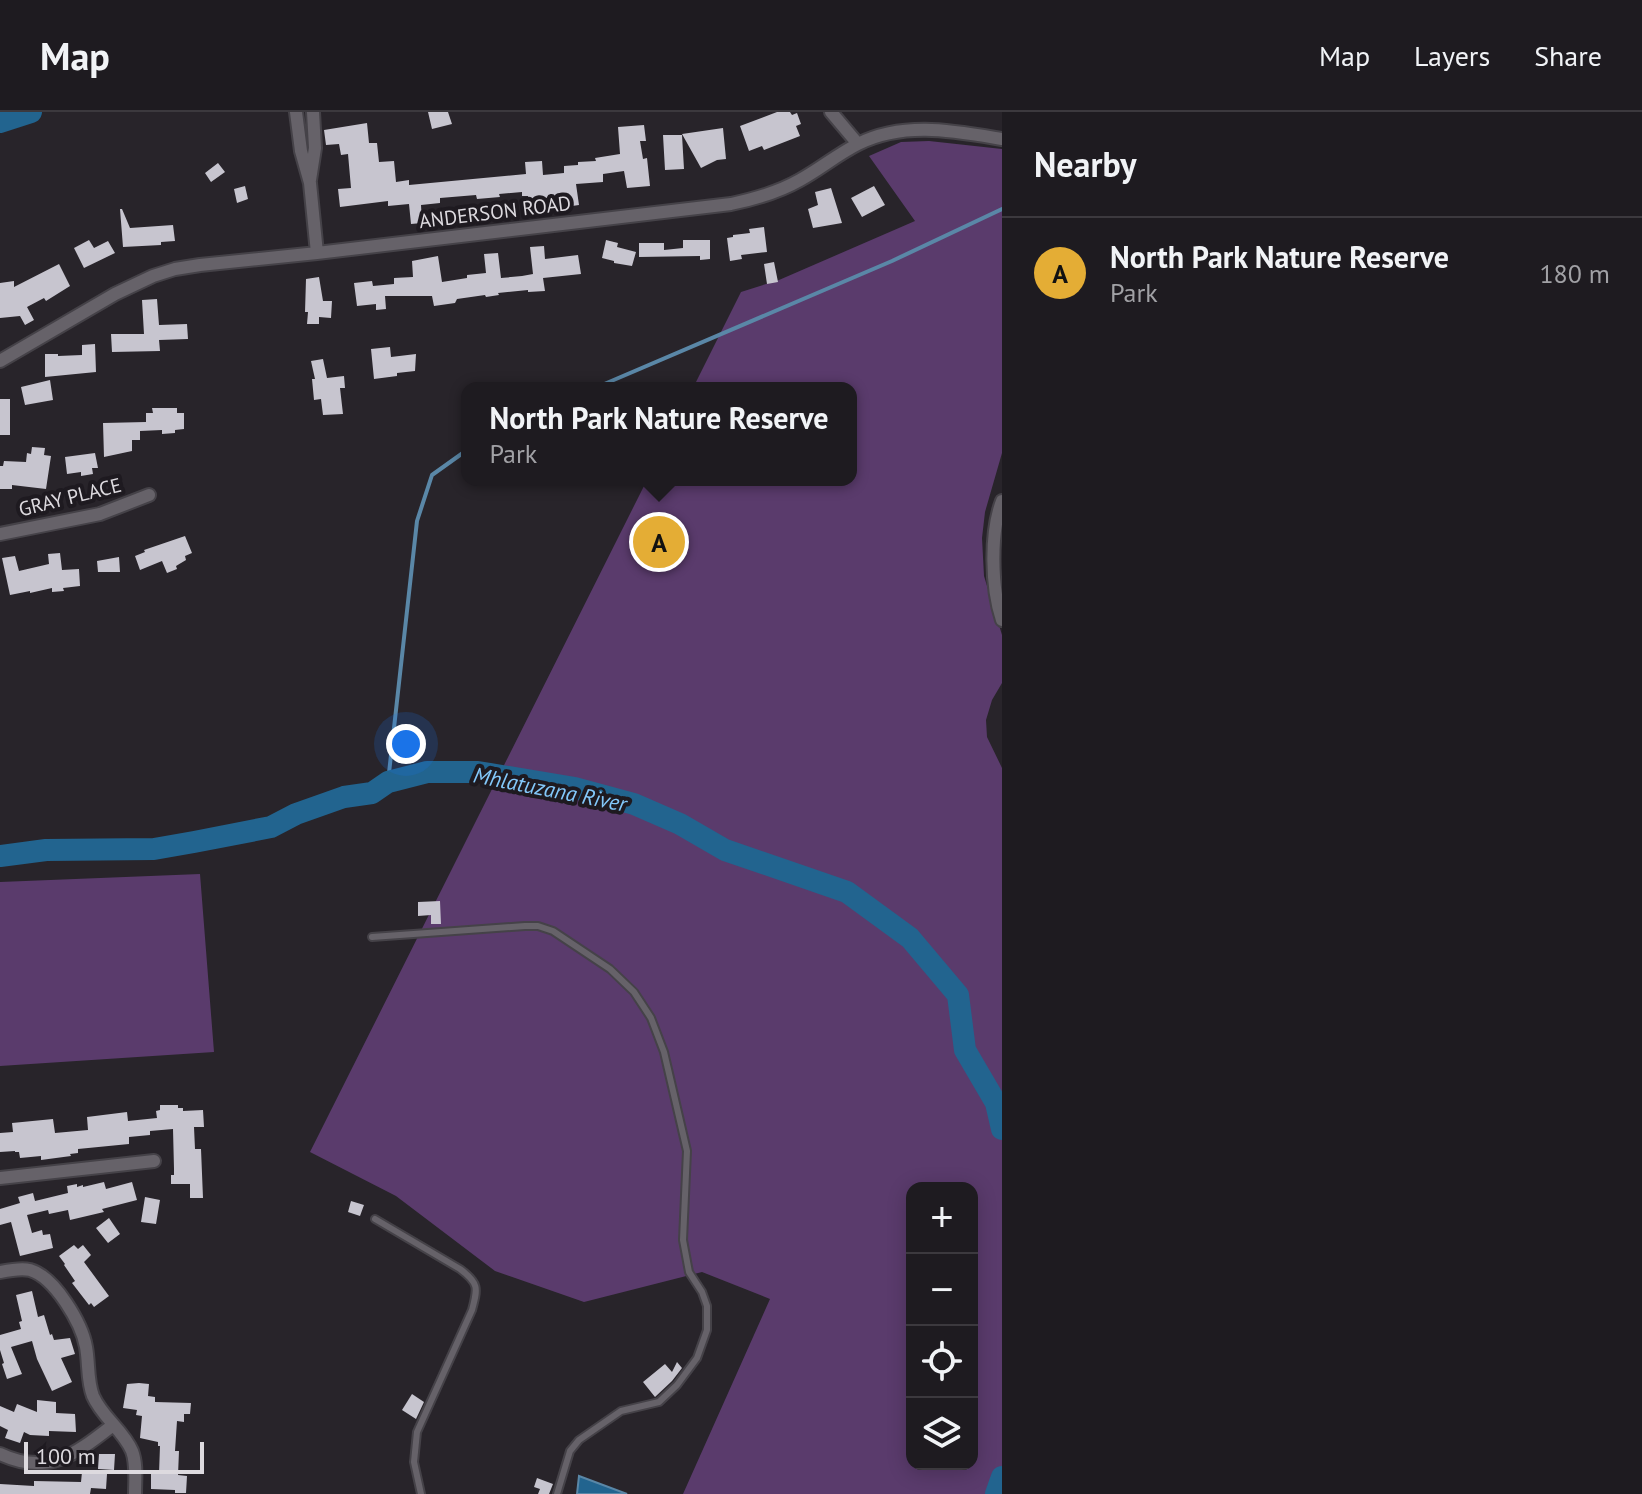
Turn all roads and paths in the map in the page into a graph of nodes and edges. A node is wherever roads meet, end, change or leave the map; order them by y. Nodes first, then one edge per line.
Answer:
1 (296, 112) edge
2 (313, 112) edge
3 (831, 112) edge
4 (839, 112) edge
5 (843, 127) junction
6 (1002, 139) edge
7 (858, 144) junction
8 (310, 183) junction
9 (317, 253) junction
10 (0, 361) edge
11 (149, 495) dead end
12 (1002, 501) edge
13 (0, 534) edge
14 (1002, 620) edge
15 (372, 937) dead end
16 (154, 1161) dead end
17 (0, 1178) edge
18 (375, 1219) dead end
19 (0, 1258) edge
20 (2, 1272) edge
21 (113, 1425) junction
22 (0, 1454) edge
23 (135, 1494) edge
24 (421, 1494) edge
25 (557, 1494) edge

1 - 8 street
2 - 8 street
3 - 5 street
4 - 5 street
5 - 7 street
6 - 7 street, ANDERSON ROAD
7 - 9 street, ANDERSON ROAD
8 - 9 street
9 - 10 street, ANDERSON ROAD
11 - 13 street, GRAY PLACE
12 - 14 street
15 - 25 lane
16 - 17 street
18 - 24 lane
19 - 20 street
20 - 21 street
21 - 22 street
21 - 23 street

